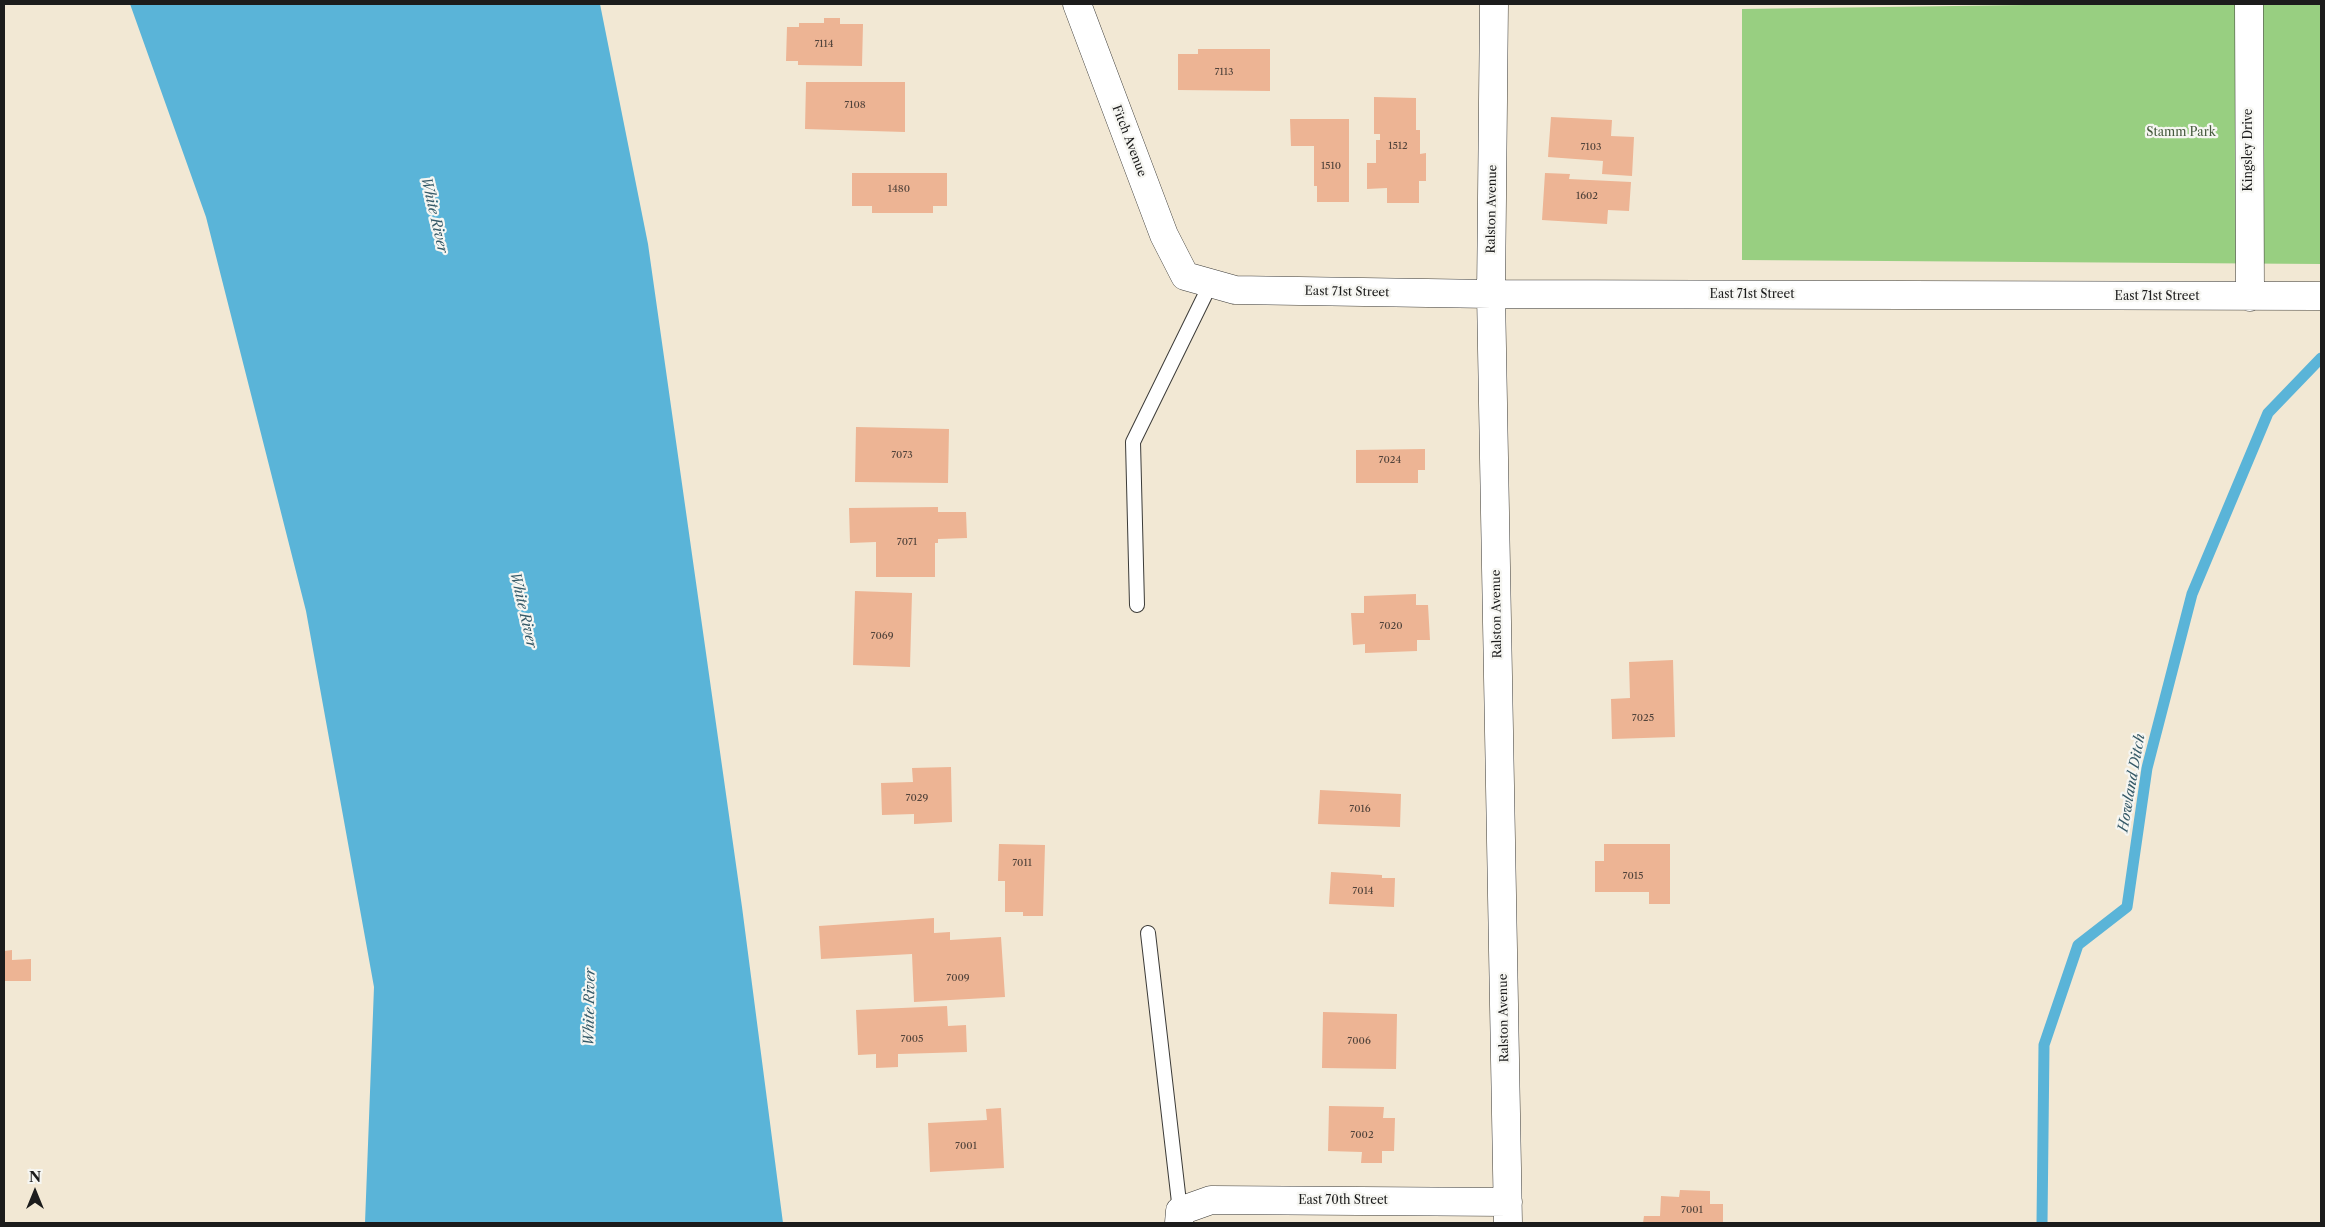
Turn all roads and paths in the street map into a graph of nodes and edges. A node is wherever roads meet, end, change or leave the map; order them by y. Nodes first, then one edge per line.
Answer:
1 (1077, 4) edge
2 (1494, 4) edge
3 (2249, 4) edge
4 (1198, 279) junction
5 (1491, 294) junction
6 (2321, 296) edge
7 (2250, 297) junction
8 (1137, 605) dead end
9 (1148, 933) dead end
10 (1508, 1212) edge
11 (1180, 1217) edge

1 - 4 street, Fitch Avenue
2 - 5 street, Ralston Avenue
3 - 7 street, Kingsley Drive
4 - 5 street, East 71st Street
4 - 8 lane
5 - 7 street, East 71st Street
5 - 10 street, Ralston Avenue
6 - 7 street, East 71st Street
9 - 11 lane
10 - 11 street, East 70th Street

